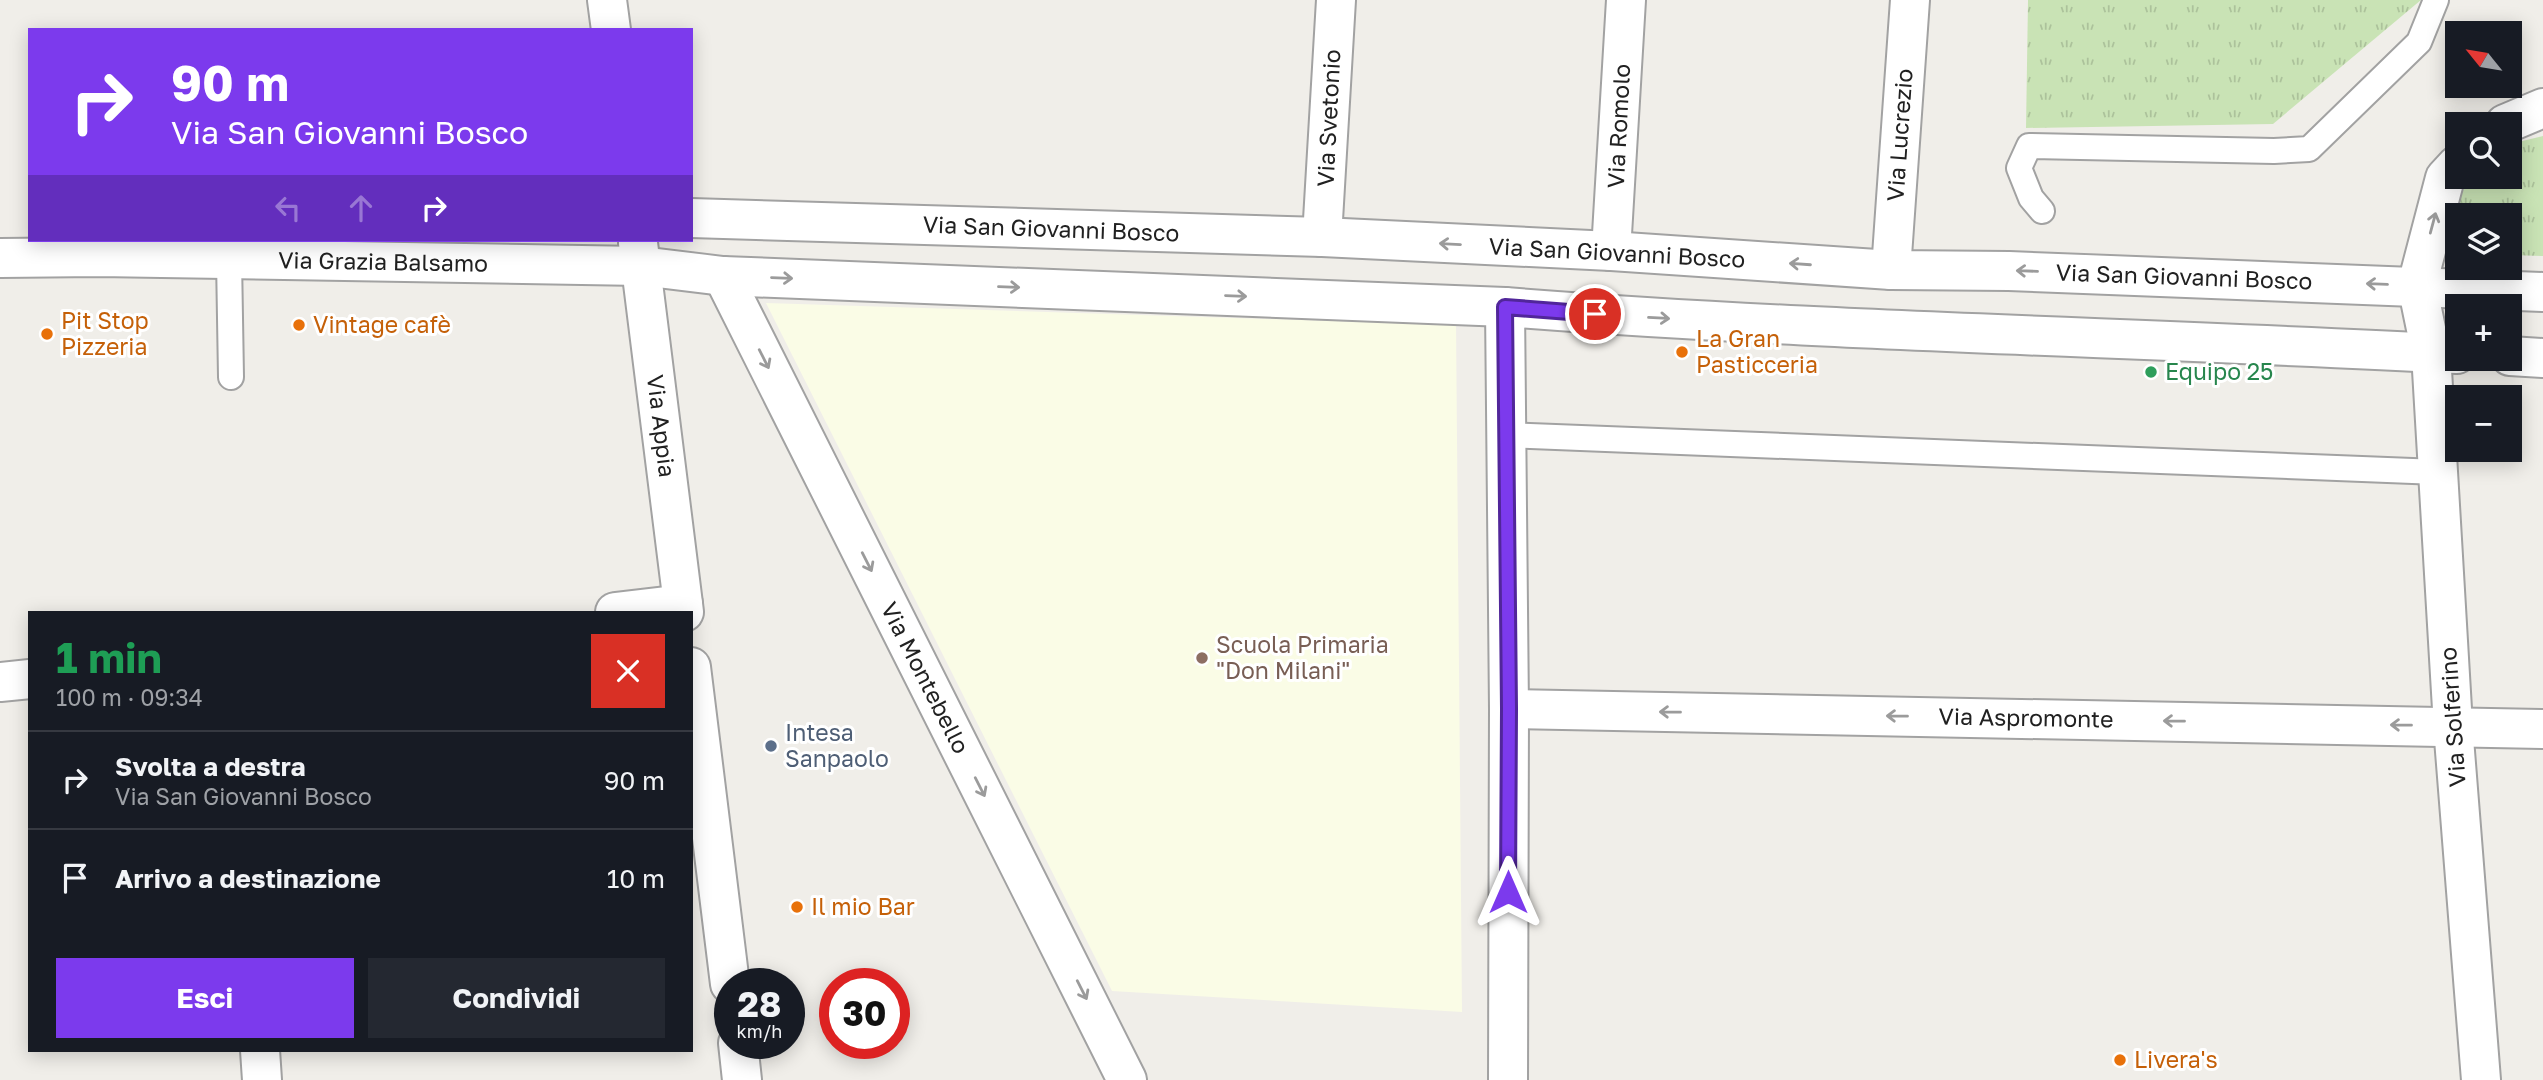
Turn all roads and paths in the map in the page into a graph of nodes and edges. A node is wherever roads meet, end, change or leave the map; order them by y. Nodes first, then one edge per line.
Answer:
1 (607, 0) edge
2 (1336, 0) edge
3 (1626, 0) edge
4 (1910, 0) edge
5 (2437, 0) edge
6 (611, 28) edge
7 (2543, 108) edge
8 (2522, 117) edge
9 (2445, 178) edge
10 (2042, 211) dead end
11 (693, 218) edge
12 (1322, 237) junction
13 (1611, 251) junction
14 (639, 253) edge
15 (0, 258) edge
16 (229, 259) junction
17 (1891, 270) junction
18 (723, 276) junction
19 (2417, 285) junction
20 (2543, 292) edge
21 (1505, 307) junction
22 (2444, 354) edge
23 (2522, 357) edge
24 (2543, 358) edge
25 (231, 377) dead end
26 (1506, 435) junction
27 (2438, 472) junction
28 (684, 608) edge
29 (632, 611) edge
30 (28, 679) edge
31 (0, 682) edge
32 (693, 683) edge
33 (1509, 709) junction
34 (2453, 726) junction
35 (2543, 729) edge
36 (728, 968) edge
37 (260, 1052) edge
38 (740, 1059) edge
39 (262, 1080) edge
40 (742, 1080) edge
41 (1127, 1080) edge
42 (1508, 1080) edge
43 (2481, 1080) edge

1 - 6 street
2 - 12 street, Via Svetonio
3 - 13 street, Via Romolo
4 - 17 street, Via Lucrezio
5 - 10 lane
7 - 8 street
19 -> 9 street
11 - 12 street, Via San Giovanni Bosco
13 -> 12 street, Via San Giovanni Bosco
17 -> 13 street, Via San Giovanni Bosco
14 - 16 street, Via Grazia Balsamo
14 - 18 street
14 - 28 street, Via Appia
15 - 16 street, Via Grazia Balsamo
16 - 25 lane
19 -> 17 street, Via San Giovanni Bosco
18 -> 21 street
18 -> 41 street, Via Montebello
19 - 20 street, Via San Giovanni Bosco
19 - 22 street, Via Solferino
21 -> 22 street
21 - 26 street
22 - 27 street, Via Solferino
23 - 24 street
26 - 27 lane
26 - 33 street
27 - 34 street, Via Solferino
28 - 29 street
30 - 31 street
32 - 36 street
34 -> 33 street, Via Aspromonte
33 - 42 street
34 - 35 street, Via Aspromonte
34 - 43 street, Via Solferino
37 - 39 street
38 - 40 street

